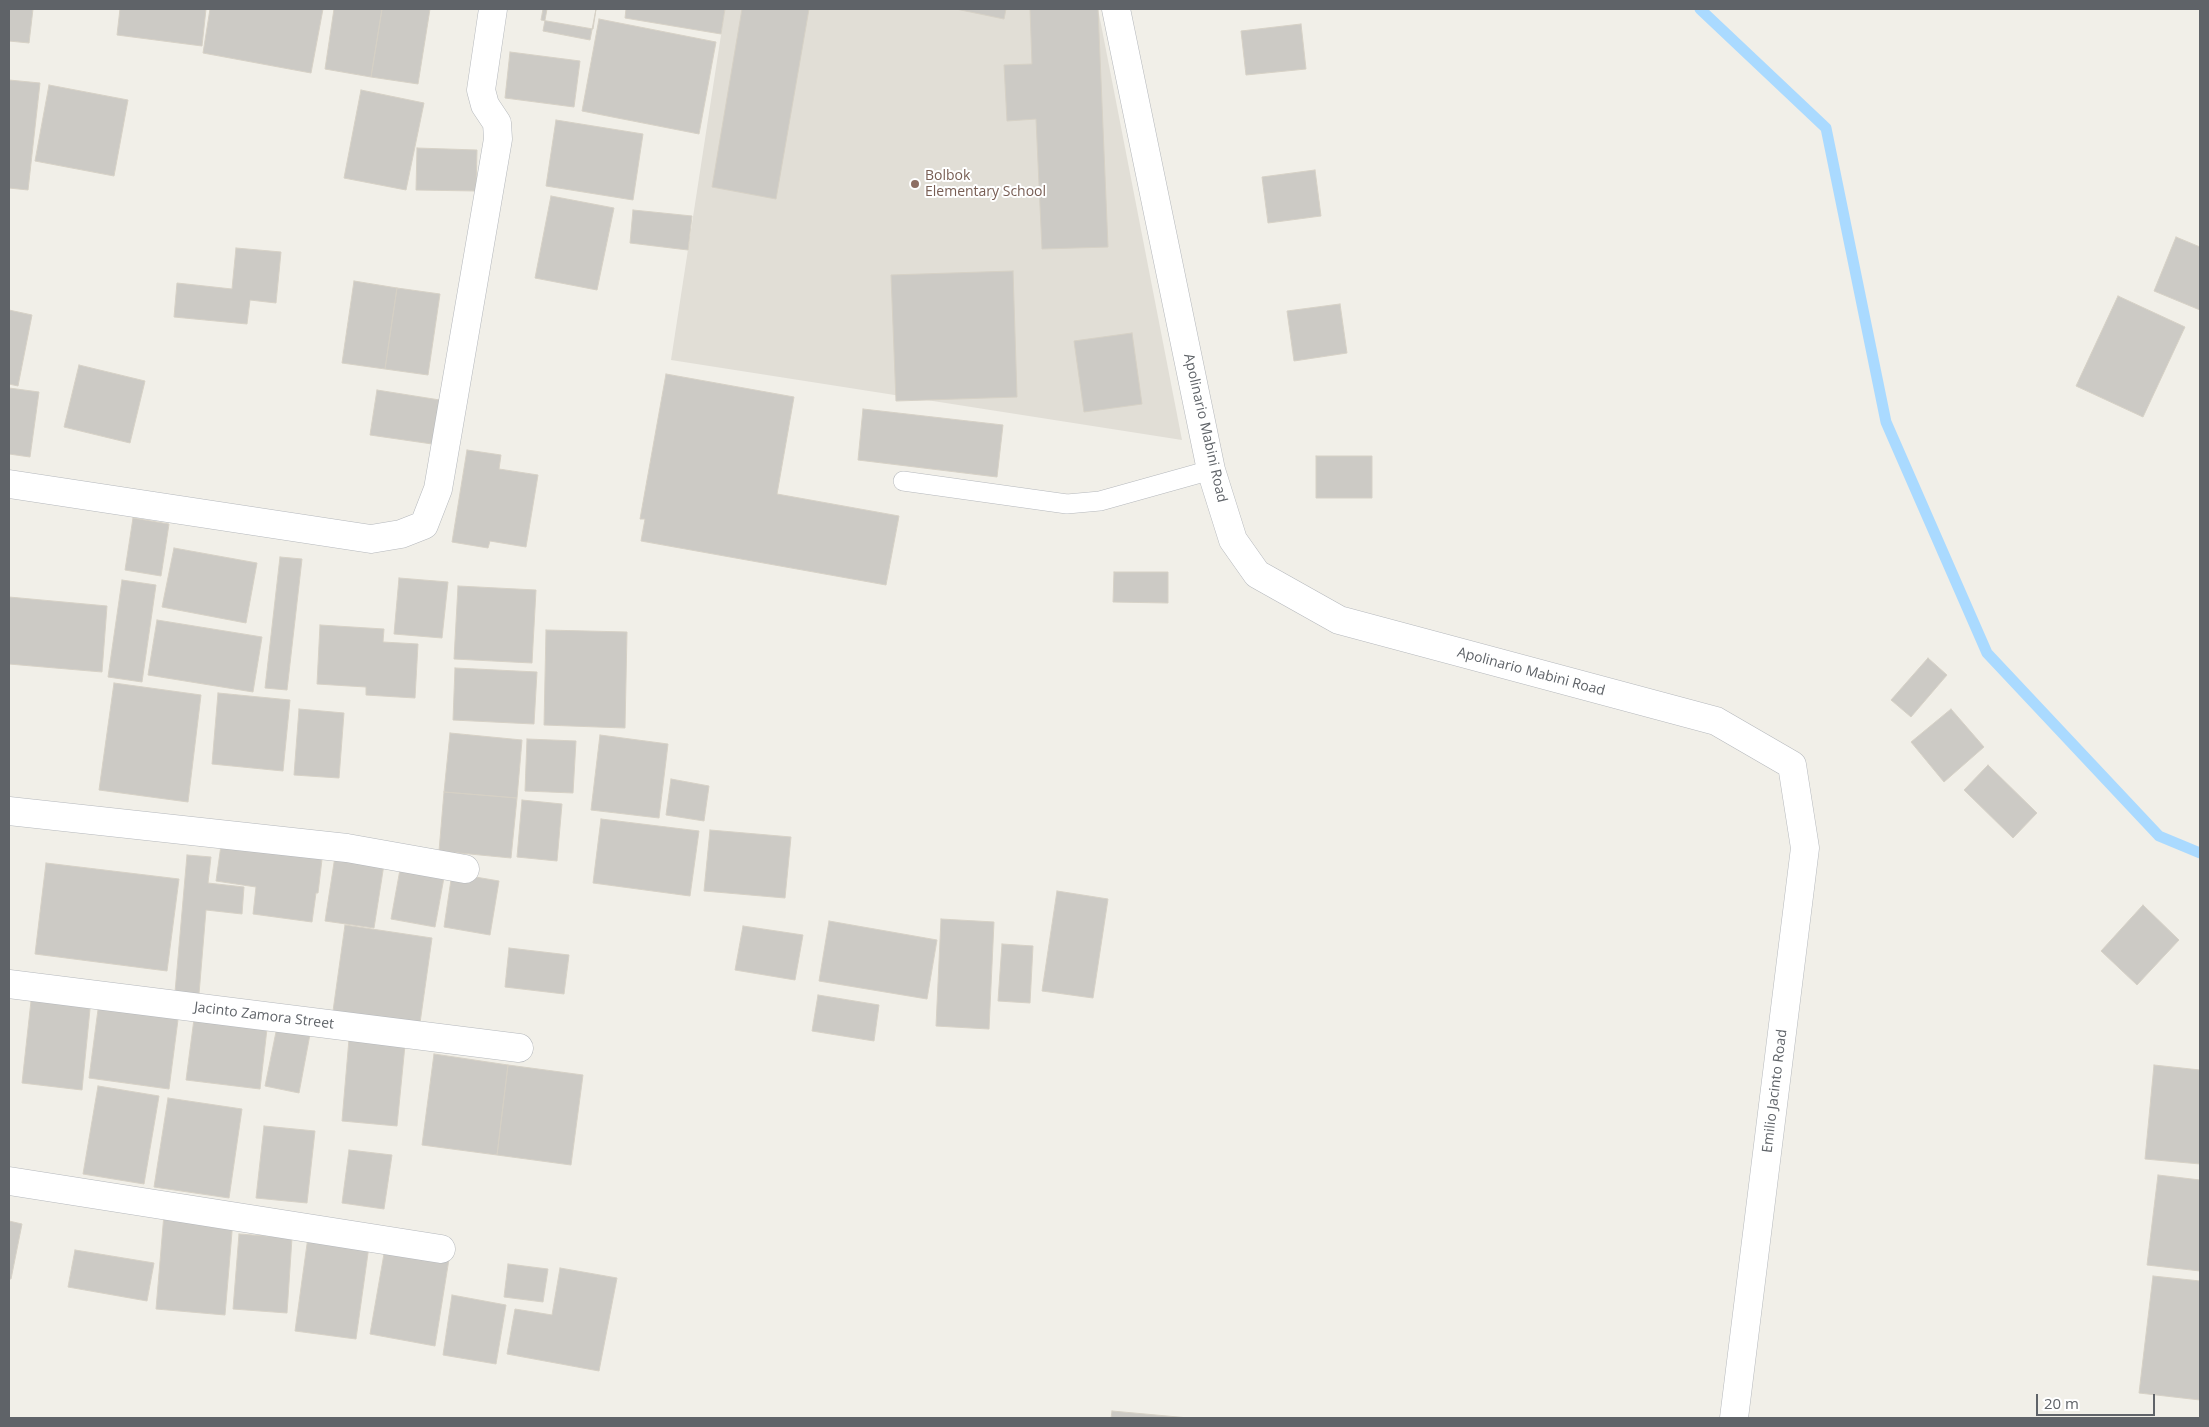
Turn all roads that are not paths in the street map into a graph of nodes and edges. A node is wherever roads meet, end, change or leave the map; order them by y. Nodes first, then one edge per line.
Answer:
1 (493, 9) edge
2 (1116, 9) edge
3 (1211, 470) junction
4 (903, 481) dead end
5 (9, 484) edge
6 (1792, 765) joint
7 (9, 811) edge
8 (465, 869) dead end
9 (9, 984) edge
10 (519, 1048) dead end
11 (9, 1181) edge
12 (442, 1249) dead end
13 (1734, 1418) edge

1 - 5 street
2 - 3 street, Apolinario Mabini Road
3 - 4 lane
3 - 6 street, Apolinario Mabini Road
6 - 13 street, Emilio Jacinto Road
7 - 8 street
9 - 10 street, Jacinto Zamora Street
11 - 12 street

